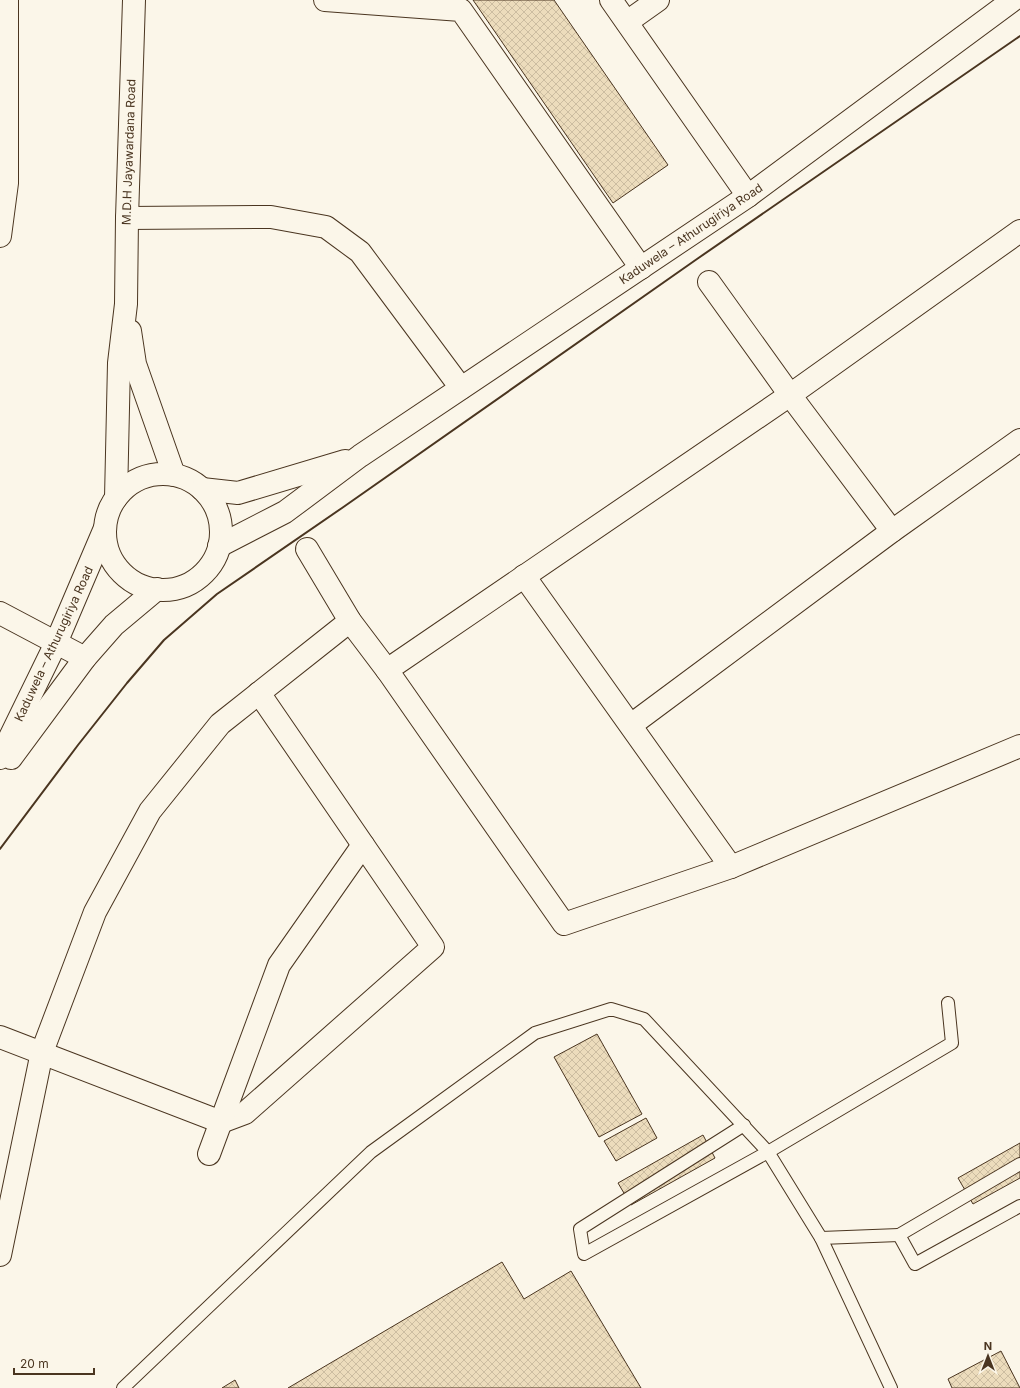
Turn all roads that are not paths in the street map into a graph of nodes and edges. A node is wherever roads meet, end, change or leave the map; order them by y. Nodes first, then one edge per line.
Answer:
1 (7, 0) edge
2 (134, 0) edge
3 (325, 0) edge
4 (611, 0) edge
5 (658, 0) edge
6 (1013, 0) edge
7 (627, 22) junction
8 (748, 196) junction
9 (126, 218) junction
10 (1020, 231) edge
11 (0, 236) edge
12 (641, 268) junction
13 (709, 282) dead end
14 (126, 304) junction
15 (461, 388) junction
16 (790, 394) junction
17 (1020, 440) edge
18 (360, 456) junction
19 (174, 475) junction
20 (202, 490) junction
21 (116, 498) junction
22 (105, 528) junction
23 (892, 531) junction
24 (219, 546) junction
25 (306, 549) dead end
26 (524, 576) junction
27 (157, 589) junction
28 (0, 613) edge
29 (350, 621) junction
30 (56, 643) junction
31 (85, 658) junction
32 (387, 670) junction
33 (259, 692) junction
34 (631, 725) junction
35 (1020, 746) edge
36 (0, 758) edge
37 (0, 773) edge
38 (363, 845) junction
39 (731, 867) junction
40 (948, 1003) dead end
41 (0, 1037) edge
42 (42, 1052) junction
43 (221, 1122) junction
44 (744, 1125) junction
45 (768, 1152) junction
46 (210, 1154) dead end
47 (1020, 1164) edge
48 (1020, 1206) edge
49 (899, 1236) junction
50 (821, 1238) junction
51 (0, 1255) edge
52 (123, 1388) edge
53 (891, 1388) edge

1 - 11 street
2 - 9 street, M.D.H Jayawardana Road
3 - 12 street
4 - 7 street
5 - 7 street
6 - 8 street, Kaduwela – Athurugiriya Road
7 - 8 street
8 - 12 street, Kaduwela – Athurugiriya Road
9 - 14 street, M.D.H Jayawardana Road
9 - 15 street
10 - 16 street
12 - 15 street, Kaduwela – Athurugiriya Road
13 - 16 street
14 - 19 street, M.D.H Jayawardana Road
14 - 21 street, M.D.H Jayawardana Road
15 - 18 street, Kaduwela – Athurugiriya Road
16 - 23 street
16 - 26 street
17 - 23 street
18 - 20 street, Kaduwela – Athurugiriya Road
18 - 24 street, Kaduwela – Athurugiriya Road
19 - 20 street
19 - 21 street
20 - 24 street
21 - 22 street
22 - 27 street
22 - 30 street, Kaduwela – Athurugiriya Road
23 - 34 street
24 - 27 street
25 - 29 street
26 - 32 street
26 - 34 street
27 - 31 street, Kaduwela – Athurugiriya Road
28 - 30 street
29 - 32 street
29 - 33 street
30 - 31 street
30 - 36 street, Kaduwela – Athurugiriya Road
31 - 37 street, Kaduwela – Athurugiriya Road
32 - 39 street
33 - 38 street
33 - 42 street
34 - 39 street
35 - 39 street
38 - 43 street
38 - 43 street
40 - 45 lane
41 - 42 street
42 - 43 street
42 - 51 street
43 - 46 street
44 - 45 lane
44 - 45 lane
44 - 52 lane
45 - 50 lane
47 - 49 lane
48 - 49 lane
49 - 50 lane
50 - 53 lane

